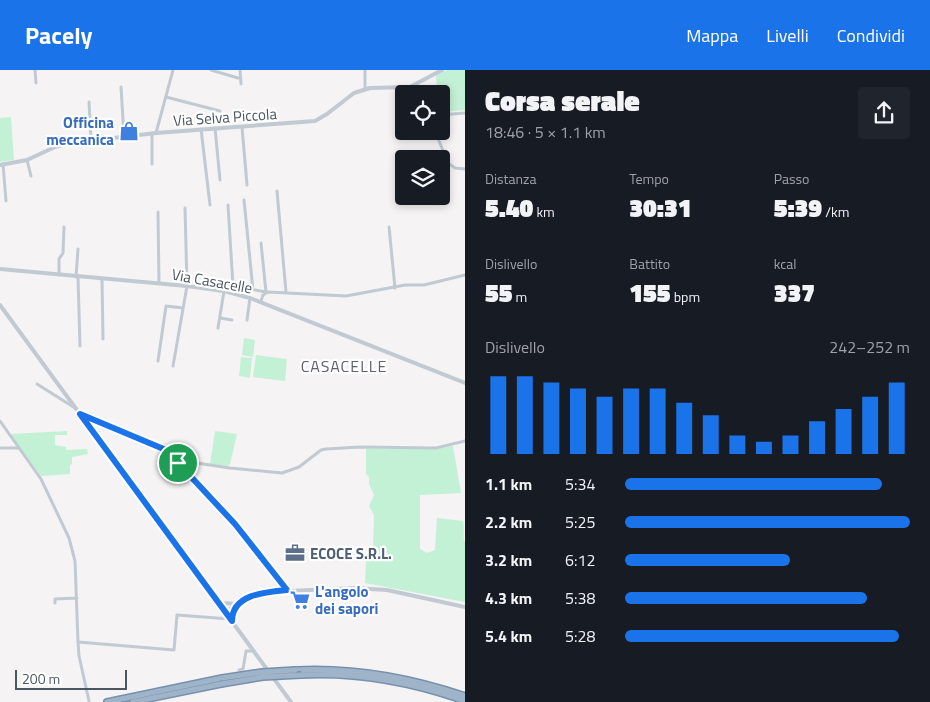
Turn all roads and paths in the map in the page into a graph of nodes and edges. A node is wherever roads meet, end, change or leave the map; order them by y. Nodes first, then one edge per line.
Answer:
1 (35, 70) edge
2 (173, 70) edge
3 (211, 70) edge
4 (240, 70) edge
5 (365, 70) edge
6 (442, 70) edge
7 (238, 78) dead end
8 (36, 83) dead end
9 (241, 84) dead end
10 (121, 87) dead end
11 (366, 89) junction
12 (166, 97) junction
13 (89, 102) dead end
14 (220, 111) dead end
15 (465, 113) edge
16 (450, 114) edge
17 (242, 127) junction
18 (215, 128) junction
19 (201, 129) junction
20 (154, 133) junction
21 (124, 136) junction
22 (91, 140) junction
23 (439, 140) edge
24 (27, 160) junction
25 (152, 164) dead end
26 (1, 165) edge
27 (465, 169) edge
28 (31, 176) dead end
29 (220, 180) dead end
30 (248, 184) dead end
31 (277, 191) dead end
32 (244, 200) dead end
33 (6, 201) dead end
34 (228, 204) dead end
35 (210, 205) dead end
36 (185, 208) dead end
37 (158, 212) dead end
38 (389, 227) dead end
39 (64, 228) dead end
40 (261, 243) dead end
41 (78, 249) dead end
42 (0, 269) edge
43 (59, 275) junction
44 (465, 275) edge
45 (77, 277) junction
46 (102, 279) junction
47 (159, 283) junction
48 (187, 286) junction
49 (233, 286) junction
50 (396, 288) junction
51 (253, 290) junction
52 (222, 291) junction
53 (266, 292) junction
54 (286, 292) junction
55 (250, 298) junction
56 (261, 301) junction
57 (0, 305) edge
58 (184, 308) junction
59 (220, 318) junction
60 (232, 320) dead end
61 (247, 320) dead end
62 (218, 328) dead end
63 (103, 339) dead end
64 (80, 346) dead end
65 (158, 361) dead end
66 (173, 366) dead end
67 (465, 383) edge
68 (38, 384) dead end
69 (77, 409) junction
70 (80, 414) junction
71 (0, 421) edge
72 (465, 442) edge
73 (0, 448) edge
74 (18, 448) junction
75 (178, 463) junction
76 (287, 590) junction
77 (77, 598) junction
78 (217, 601) junction
79 (55, 603) dead end
80 (237, 604) junction
81 (465, 607) edge
82 (224, 610) junction
83 (231, 620) junction
84 (78, 642) junction
85 (254, 651) junction
86 (239, 670) dead end
87 (222, 681) junction
88 (465, 696) edge
89 (89, 701) dead end
90 (465, 701) edge
91 (107, 702) edge
92 (133, 702) edge
93 (291, 702) edge

1 - 8 street
2 - 12 street
3 - 7 street
4 - 9 street
5 - 11 street
6 - 11 street, Via Selva Piccola
10 - 21 street
11 - 17 street, Via Selva Piccola
12 - 14 street
12 - 20 street
13 - 22 street
15 - 16 street
17 - 18 street, Via Selva Piccola
17 - 30 street
18 - 19 street, Via Selva Piccola
18 - 29 street
19 - 20 street, Via Selva Piccola
19 - 35 street
20 - 21 street, Via Selva Piccola
20 - 25 street
21 - 22 street, Via Selva Piccola
22 - 24 street, Via Selva Piccola
23 - 27 street
24 - 26 street, Via Selva Piccola
24 - 28 street
26 - 33 street
31 - 54 street
32 - 51 street
34 - 49 street
36 - 48 street
37 - 47 street
38 - 50 street
39 - 43 street
40 - 53 street
41 - 45 street
42 - 43 street, Via Casacelle
43 - 45 street, Via Casacelle
44 - 50 street
45 - 46 street, Via Casacelle
45 - 64 street
46 - 47 street, Via Casacelle
46 - 63 street
47 - 48 street, Via Casacelle
48 - 52 street, Via Casacelle
48 - 58 street
49 - 51 street
49 - 52 street
50 - 54 street
51 - 53 street
52 - 55 street, Via Casacelle
52 - 59 street
53 - 54 street
53 - 56 street
55 - 56 street, Via Casacelle
55 - 61 street
56 - 67 street, Via Casacelle
57 - 69 street
58 - 65 street
58 - 66 street
59 - 60 street
59 - 62 street
68 - 69 street
69 - 70 street
70 - 75 street
70 - 78 street
71 - 74 street
72 - 75 street
73 - 74 street
74 - 77 street
75 - 76 street
76 - 80 street
76 - 81 street
77 - 79 street
77 - 84 street
78 - 80 street
78 - 82 street
80 - 82 street
80 - 83 street
82 - 83 street
83 - 84 street
83 - 85 street
84 - 89 street
85 - 86 street
85 - 93 street
87 - 88 highway, bridge
87 - 90 highway, bridge
87 - 91 highway
87 - 92 highway

